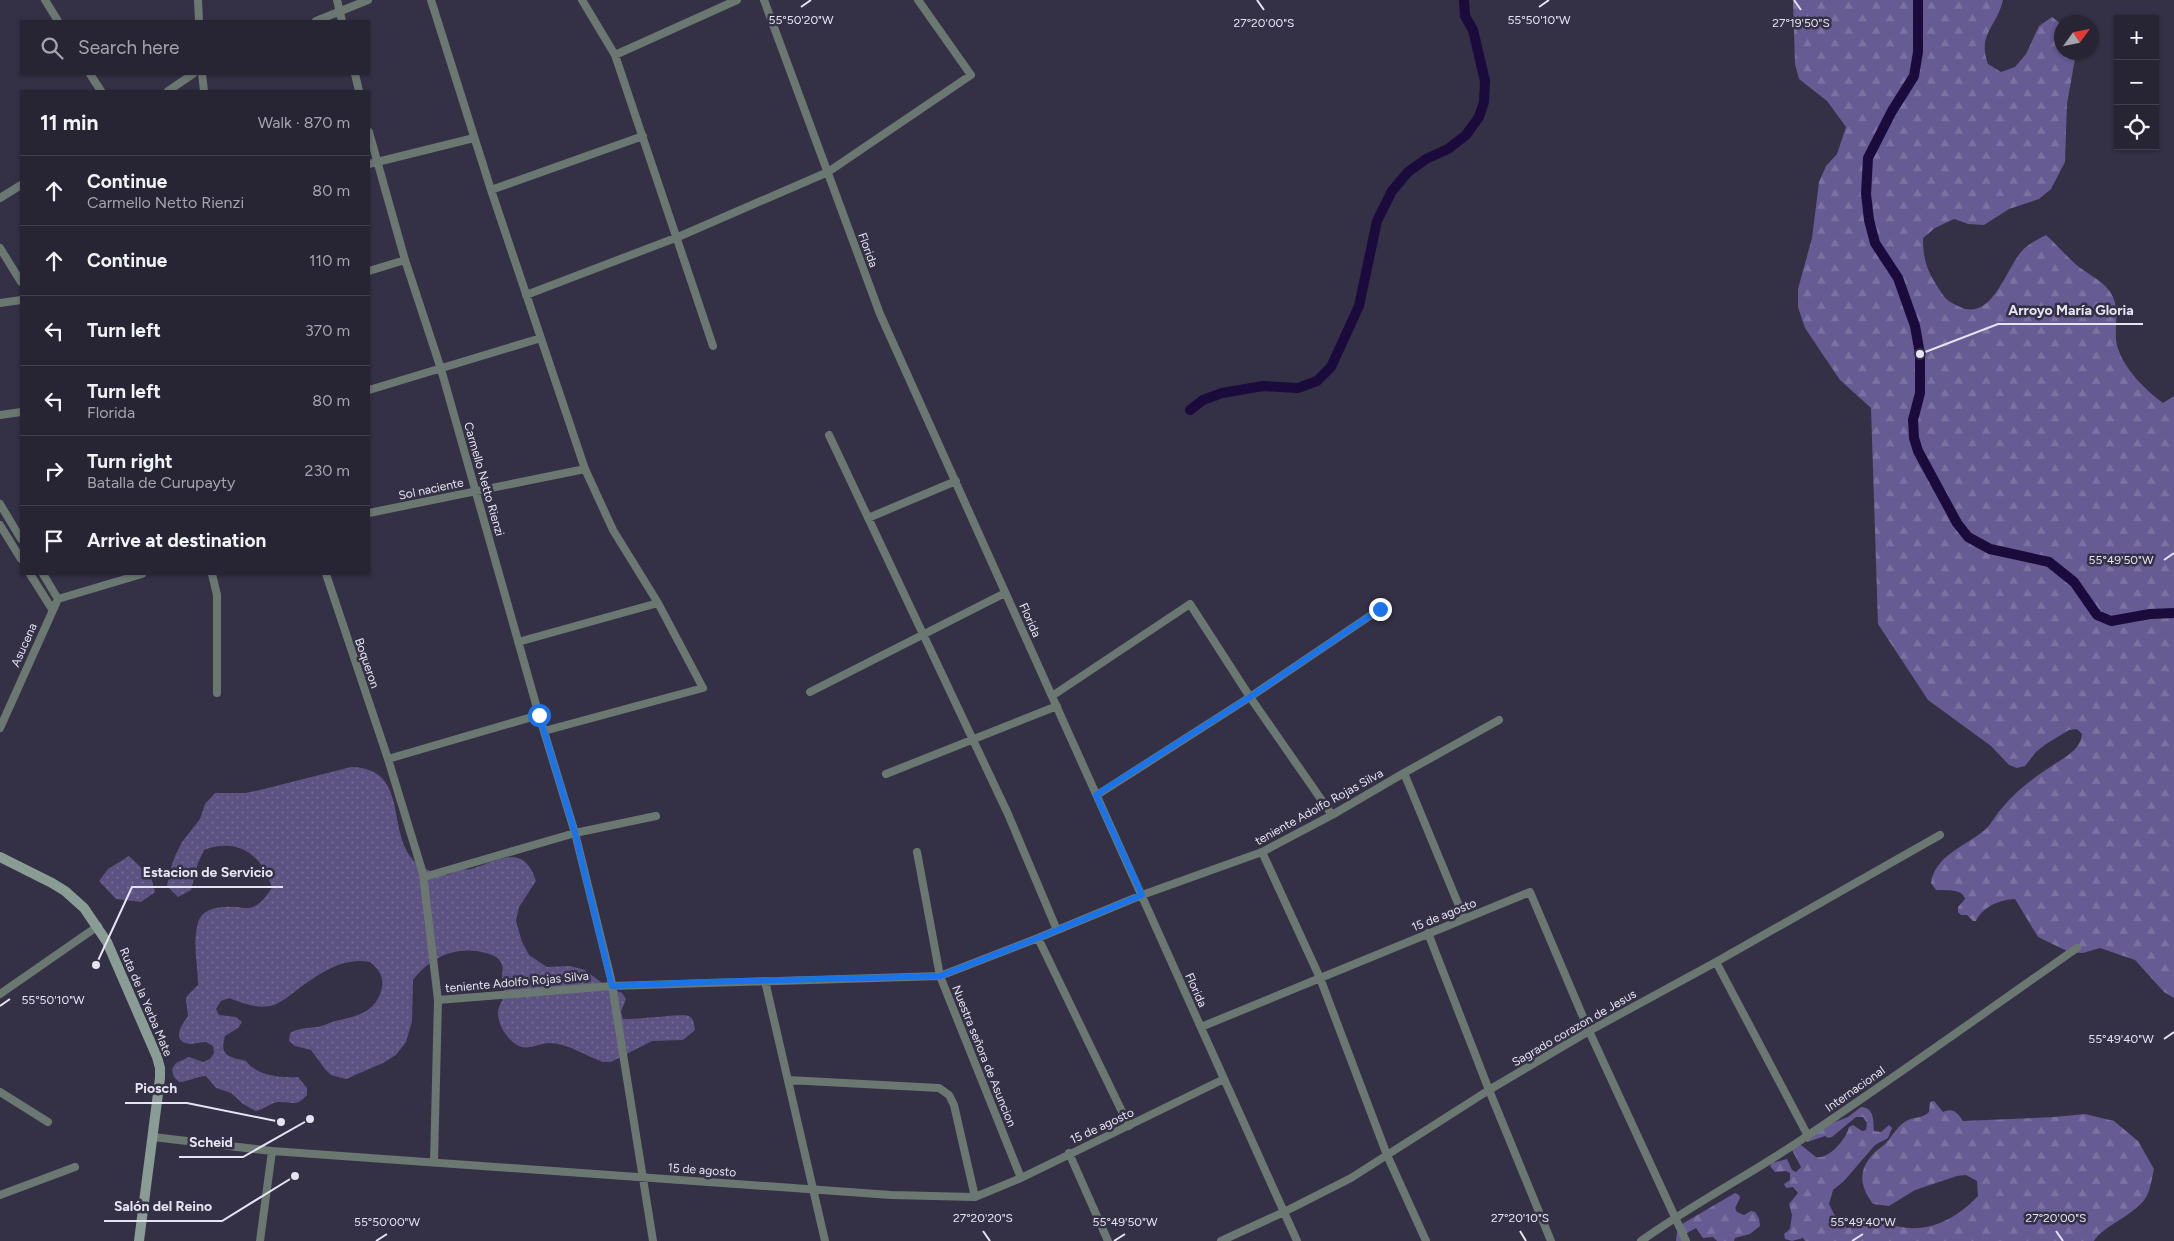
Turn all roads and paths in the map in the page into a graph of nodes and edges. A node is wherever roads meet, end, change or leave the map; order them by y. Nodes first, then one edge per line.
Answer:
1 (46, 0) edge
2 (198, 0) edge
3 (337, 0) edge
4 (368, 0) edge
5 (431, 0) edge
6 (582, 0) edge
7 (737, 0) edge
8 (764, 0) edge
9 (918, 0) edge
10 (340, 12) junction
11 (57, 20) edge
12 (199, 20) edge
13 (319, 20) edge
14 (342, 20) edge
15 (615, 55) junction
16 (91, 75) edge
17 (192, 75) edge
18 (202, 75) edge
19 (355, 75) edge
20 (100, 90) edge
21 (169, 90) edge
22 (204, 90) edge
23 (359, 90) edge
24 (643, 136) junction
25 (474, 138) junction
26 (370, 142) edge
27 (372, 163) edge
28 (828, 172) junction
29 (20, 186) edge
30 (491, 190) junction
31 (0, 198) edge
32 (678, 236) junction
33 (0, 248) edge
34 (406, 260) junction
35 (370, 271) edge
36 (20, 280) edge
37 (526, 295) junction
38 (20, 300) edge
39 (0, 303) edge
40 (541, 338) junction
41 (713, 346) dead end
42 (440, 369) junction
43 (370, 390) edge
44 (20, 412) edge
45 (0, 415) edge
46 (829, 435) dead end
47 (585, 468) junction
48 (956, 481) junction
49 (475, 491) junction
50 (0, 504) edge
51 (370, 513) edge
52 (868, 518) junction
53 (0, 525) edge
54 (20, 537) edge
55 (20, 557) edge
56 (31, 575) edge
57 (44, 575) edge
58 (139, 575) edge
59 (212, 575) edge
60 (326, 575) edge
61 (1005, 593) junction
62 (58, 599) junction
63 (658, 603) junction
64 (52, 609) junction
65 (1380, 609) dead end
66 (922, 635) junction
67 (518, 642) junction
68 (810, 692) dead end
69 (217, 693) dead end
70 (1052, 696) junction
71 (1250, 697) junction
72 (1057, 706) junction
73 (539, 715) junction
74 (1499, 720) dead end
75 (0, 728) edge
76 (544, 731) junction
77 (973, 740) junction
78 (388, 759) junction
79 (1404, 773) junction
80 (886, 774) dead end
81 (1096, 795) junction
82 (1332, 815) junction
83 (656, 816) dead end
84 (575, 833) junction
85 (1940, 835) dead end
86 (917, 852) dead end
87 (1262, 852) junction
88 (0, 857) edge
89 (423, 874) junction
90 (1142, 895) junction
91 (1464, 918) junction
92 (98, 926) junction
93 (1057, 930) junction
94 (1428, 933) junction
95 (1038, 938) junction
96 (2077, 948) dead end
97 (1716, 962) junction
98 (940, 976) junction
99 (1320, 978) junction
100 (764, 981) junction
101 (612, 986) junction
102 (0, 994) edge
103 (438, 1000) junction
104 (1201, 1027) junction
105 (1589, 1031) junction
106 (1224, 1079) junction
107 (788, 1080) junction
108 (1489, 1090) junction
109 (0, 1092) edge
110 (48, 1122) dead end
111 (1129, 1126) junction
112 (1808, 1136) junction
113 (153, 1137) junction
114 (272, 1151) junction
115 (1069, 1153) junction
116 (1387, 1155) junction
117 (434, 1162) junction
118 (75, 1167) dead end
119 (643, 1177) junction
120 (1020, 1178) junction
121 (813, 1190) junction
122 (0, 1195) edge
123 (975, 1198) junction
124 (1284, 1212) junction
125 (1674, 1218) junction
126 (139, 1241) edge
127 (260, 1241) edge
128 (653, 1241) edge
129 (826, 1241) edge
130 (1108, 1241) edge
131 (1221, 1241) edge
132 (1297, 1241) edge
133 (1426, 1241) edge
134 (1551, 1241) edge
135 (1641, 1241) edge
136 (1686, 1241) edge

1 - 11 street
2 - 12 street
3 - 10 street
4 - 10 street
5 - 25 street
6 - 15 street
7 - 15 street
8 - 28 street, Florida
9 - 28 street
10 - 13 street
10 - 14 street
15 - 24 street
16 - 20 street
17 - 21 street
18 - 22 street
19 - 23 street
24 - 30 street
24 - 32 street
25 - 27 street
25 - 30 street
26 - 27 street, Carmello Netto Rienzi
27 - 34 street, Carmello Netto Rienzi
28 - 32 street
28 - 48 street, Florida
29 - 31 street
30 - 37 street
32 - 37 street
32 - 41 street
33 - 36 street
34 - 35 street
34 - 42 street, Carmello Netto Rienzi
37 - 40 street
38 - 39 street
40 - 42 street
40 - 47 street
42 - 43 street
42 - 49 street, Carmello Netto Rienzi
44 - 45 street
46 - 52 street
47 - 49 street, Sol naciente
47 - 63 street
48 - 52 street
48 - 61 street, Florida
49 - 51 street, Sol naciente
49 - 67 street, Carmello Netto Rienzi
50 - 54 street
52 - 66 street
53 - 55 street
56 - 64 street
57 - 62 street
58 - 62 street
59 - 69 street
60 - 78 street, Boqueron
61 - 66 street
61 - 70 street, Florida
62 - 64 street, Asucena
63 - 67 street
63 - 76 street
64 - 75 street, Asucena
65 - 71 street
66 - 68 street
66 - 77 street
67 - 73 street, Carmello Netto Rienzi
70 - 71 street
70 - 72 street, Florida
71 - 81 street
71 - 82 street
72 - 77 street
72 - 81 street, Florida
73 - 76 street, Carmello Netto Rienzi
73 - 78 street
74 - 79 street, teniente Adolfo Rojas Silva
76 - 84 street, Carmello Netto Rienzi
77 - 80 street
77 - 93 street
78 - 89 street, Boqueron
79 - 82 street, teniente Adolfo Rojas Silva
79 - 91 street
81 - 90 street, Florida
82 - 87 street, teniente Adolfo Rojas Silva
83 - 84 street
84 - 89 street
84 - 101 street, Carmello Netto Rienzi
85 - 97 street, Sagrado corazon de Jesus
86 - 98 street, Nuestra señora de Asuncion
87 - 90 street, teniente Adolfo Rojas Silva
87 - 99 street
88 - 92 main road, Ruta de la Yerba Mate
89 - 103 street, Boqueron
90 - 93 street, teniente Adolfo Rojas Silva
90 - 104 street, Florida
91 - 94 street, 15 de agosto
91 - 105 street, 15 de agosto
92 - 102 street
92 - 113 main road, Ruta de la Yerba Mate
93 - 95 street, teniente Adolfo Rojas Silva
94 - 99 street, 15 de agosto
94 - 108 street
95 - 98 street, teniente Adolfo Rojas Silva
95 - 111 street
96 - 112 street, Internacional
97 - 105 street, Sagrado corazon de Jesus
97 - 112 street
98 - 100 street, teniente Adolfo Rojas Silva
98 - 120 street, Nuestra señora de Asuncion
99 - 104 street, 15 de agosto
99 - 116 street
100 - 101 street, teniente Adolfo Rojas Silva
100 - 107 street
101 - 103 street, teniente Adolfo Rojas Silva
101 - 119 street, Carmello Netto Rienzi
103 - 117 street, Boqueron
104 - 106 street, Florida
105 - 108 street, Sagrado corazon de Jesus
105 - 125 street
106 - 111 street, 15 de agosto
106 - 124 street, Florida
107 - 121 street
107 - 123 street
108 - 116 street, Sagrado corazon de Jesus
108 - 134 street
109 - 110 street
111 - 115 street, 15 de agosto
112 - 125 street, Internacional
113 - 114 street, 15 de agosto
113 - 126 main road, Ruta de la Yerba Mate
114 - 117 street, 15 de agosto
114 - 127 street
115 - 120 street, 15 de agosto
115 - 130 street
116 - 124 street, Sagrado corazon de Jesus
116 - 133 street
117 - 119 street, 15 de agosto
118 - 122 street
119 - 121 street, 15 de agosto
119 - 128 street, Carmello Netto Rienzi
120 - 123 street, 15 de agosto
121 - 123 street, 15 de agosto
121 - 129 street
124 - 131 street, Sagrado corazon de Jesus
124 - 132 street, Florida
125 - 135 street, Internacional
125 - 136 street

